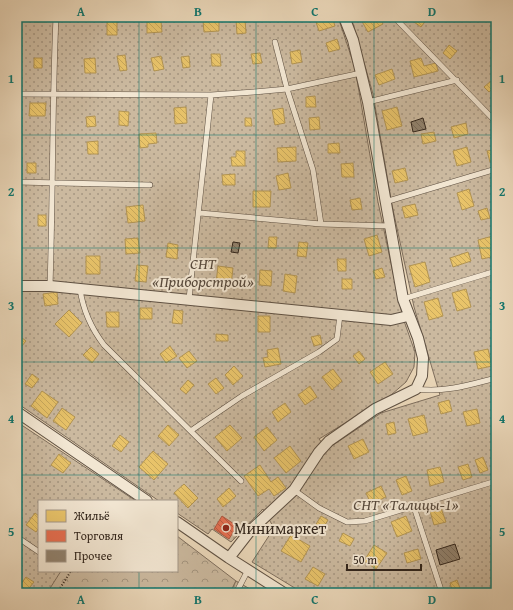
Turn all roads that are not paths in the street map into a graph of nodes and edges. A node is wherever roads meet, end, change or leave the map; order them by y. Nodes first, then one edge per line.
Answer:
1 (56, 17) edge
2 (344, 17) edge
3 (394, 17) edge
4 (275, 42) dead end
5 (361, 73) junction
6 (457, 80) junction
7 (287, 89) junction
8 (17, 94) edge
9 (53, 94) junction
10 (211, 94) junction
11 (368, 102) junction
12 (496, 122) edge
13 (496, 169) edge
14 (17, 182) edge
15 (53, 182) junction
16 (150, 185) dead end
17 (385, 202) junction
18 (200, 213) junction
19 (321, 224) junction
20 (390, 226) junction
21 (496, 271) edge
22 (17, 286) edge
23 (50, 286) junction
24 (80, 289) junction
25 (189, 299) junction
26 (403, 299) junction
27 (340, 315) junction
28 (408, 316) junction
29 (496, 378) edge
30 (416, 390) junction
31 (17, 412) edge
32 (192, 430) junction
33 (242, 480) dead end
34 (496, 481) edge
35 (294, 490) junction
36 (146, 500) edge
37 (414, 507) junction
38 (178, 523) edge
39 (17, 537) edge
40 (38, 551) edge
41 (229, 558) junction
42 (248, 570) junction
43 (236, 593) edge
44 (284, 593) edge
45 (442, 593) edge

1 - 9 lane
2 - 5 street
3 - 6 lane
4 - 7 lane
5 - 7 lane
5 - 11 street
6 - 11 lane
6 - 12 lane
7 - 10 lane
7 - 19 lane
8 - 9 lane
9 - 10 lane
9 - 15 lane
10 - 18 lane
11 - 17 street
13 - 17 lane
14 - 15 lane
15 - 16 lane
15 - 23 lane
17 - 20 street
18 - 19 lane
18 - 25 lane
19 - 20 lane
20 - 26 street
21 - 26 lane
22 - 23 street
23 - 24 street
24 - 25 street
24 - 32 lane
25 - 27 street
26 - 28 street
27 - 28 street
27 - 32 lane
28 - 30 street
29 - 30 lane
30 - 35 street
31 - 36 street
32 - 33 lane
34 - 37 lane
35 - 37 lane
35 - 41 street
37 - 45 lane
38 - 41 street
39 - 40 lane
41 - 42 street
42 - 43 lane
42 - 44 street

